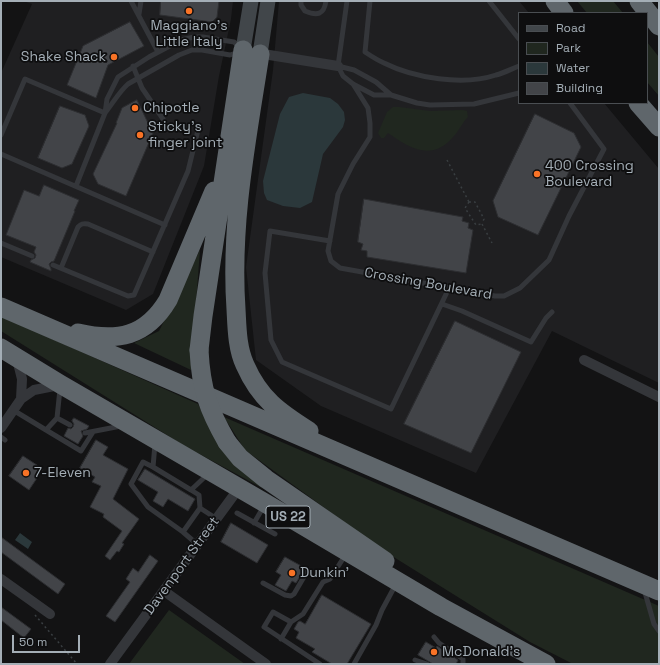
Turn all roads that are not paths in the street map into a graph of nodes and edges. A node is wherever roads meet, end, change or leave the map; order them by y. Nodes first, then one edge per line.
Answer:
1 (131, 1) edge
2 (141, 1) edge
3 (251, 1) edge
4 (268, 1) edge
5 (301, 1) edge
6 (326, 1) edge
7 (347, 1) edge
8 (370, 1) edge
9 (489, 1) edge
10 (555, 1) edge
11 (639, 1) edge
12 (563, 12) edge
13 (648, 12) edge
14 (648, 12) edge
15 (139, 14) junction
16 (659, 26) edge
17 (518, 38) edge
18 (158, 52) junction
19 (251, 52) junction
20 (133, 66) junction
21 (338, 66) junction
22 (518, 66) edge
23 (138, 78) junction
24 (353, 84) junction
25 (518, 93) edge
26 (391, 95) junction
27 (571, 104) edge
28 (639, 104) edge
29 (105, 113) junction
30 (163, 119) dead end
31 (199, 126) dead end
32 (659, 127) edge
33 (1, 135) edge
34 (1, 154) edge
35 (226, 158) junction
36 (76, 186) junction
37 (166, 225) junction
38 (330, 241) junction
39 (1, 243) edge
40 (154, 252) junction
41 (32, 256) dead end
42 (53, 265) dead end
43 (61, 268) junction
44 (449, 288) junction
45 (442, 304) junction
46 (1, 307) edge
47 (552, 312) dead end
48 (40, 324) junction
49 (1, 348) edge
50 (18, 359) junction
51 (584, 360) dead end
52 (60, 384) junction
53 (659, 396) edge
54 (21, 399) junction
55 (13, 410) junction
56 (57, 418) junction
57 (129, 424) junction
58 (70, 425) dead end
59 (1, 428) edge
60 (46, 430) junction
61 (93, 432) junction
62 (85, 433) dead end
63 (155, 439) junction
64 (350, 458) junction
65 (153, 467) junction
66 (210, 471) junction
67 (240, 488) junction
68 (191, 490) junction
69 (265, 503) junction
70 (200, 508) junction
71 (237, 513) dead end
72 (217, 519) junction
73 (254, 523) junction
74 (183, 532) junction
75 (275, 534) dead end
76 (198, 545) junction
77 (347, 552) junction
78 (308, 570) dead end
79 (1, 580) edge
80 (397, 581) junction
81 (263, 582) dead end
82 (651, 588) edge
83 (164, 591) junction
84 (50, 614) dead end
85 (290, 622) junction
86 (659, 631) edge
87 (434, 637) dead end
88 (281, 639) junction
89 (516, 648) junction
90 (415, 660) dead end
91 (110, 664) edge
92 (266, 664) edge
93 (320, 664) edge
94 (354, 664) edge
95 (427, 664) edge
96 (463, 664) edge
97 (546, 664) edge

1 - 15 lane
2 - 15 lane
3 - 19 street
4 - 19 street
5 - 6 lane
7 - 21 lane
8 - 22 lane
9 - 17 lane
10 - 12 highway
11 - 14 highway
13 - 16 highway
15 - 18 lane
18 - 19 lane, Crossing Boulevard
18 - 20 lane, Crossing Boulevard
19 - 21 street, Crossing Boulevard
19 - 23 lane, Crossing Boulevard
19 - 35 highway
19 - 64 highway
20 - 23 lane
20 - 29 lane, Crossing Boulevard
21 - 24 lane, Crossing Boulevard
21 - 26 lane, Crossing Boulevard
23 - 29 lane, Crossing Boulevard
23 - 30 lane
24 - 26 lane, Crossing Boulevard
24 - 38 lane, Crossing Boulevard
25 - 26 lane, Crossing Boulevard
27 - 44 lane, Crossing Boulevard
28 - 32 highway
29 - 33 lane
29 - 36 lane
31 - 37 lane
34 - 36 lane
35 - 48 highway
35 - 89 highway, bridge
36 - 37 lane
37 - 40 lane
38 - 44 lane, Crossing Boulevard
38 - 45 lane
39 - 41 lane
40 - 43 lane
40 - 43 lane
42 - 43 lane
44 - 45 lane
45 - 47 lane
46 - 48 highway
48 - 64 highway
49 - 50 highway, US 22
50 - 52 highway, US 22
50 - 54 street
51 - 53 street
52 - 54 street
52 - 56 lane
52 - 57 highway, US 22
54 - 55 street
55 - 59 street
55 - 60 lane
56 - 58 lane
56 - 60 lane
57 - 61 lane
57 - 63 highway, US 22
60 - 61 lane
61 - 62 lane
63 - 65 lane
63 - 66 highway, US 22
64 - 82 highway
65 - 68 lane
65 - 74 lane
66 - 67 highway, US 22
66 - 68 lane
67 - 69 highway, US 22
67 - 72 street, Davenport Street
68 - 70 lane
69 - 73 lane
69 - 77 highway, US 22
70 - 72 lane
70 - 74 lane
71 - 73 lane
72 - 76 street, Davenport Street
73 - 75 lane
74 - 76 lane
76 - 83 street, Davenport Street
77 - 80 highway, US 22
77 - 85 lane
78 - 81 lane
79 - 84 street
80 - 89 highway, US 22
80 - 94 lane
82 - 86 lane
83 - 91 street, Davenport Street
83 - 92 street
85 - 88 lane
85 - 88 lane
87 - 96 lane
88 - 93 lane
89 - 97 highway, US 22
90 - 95 lane

